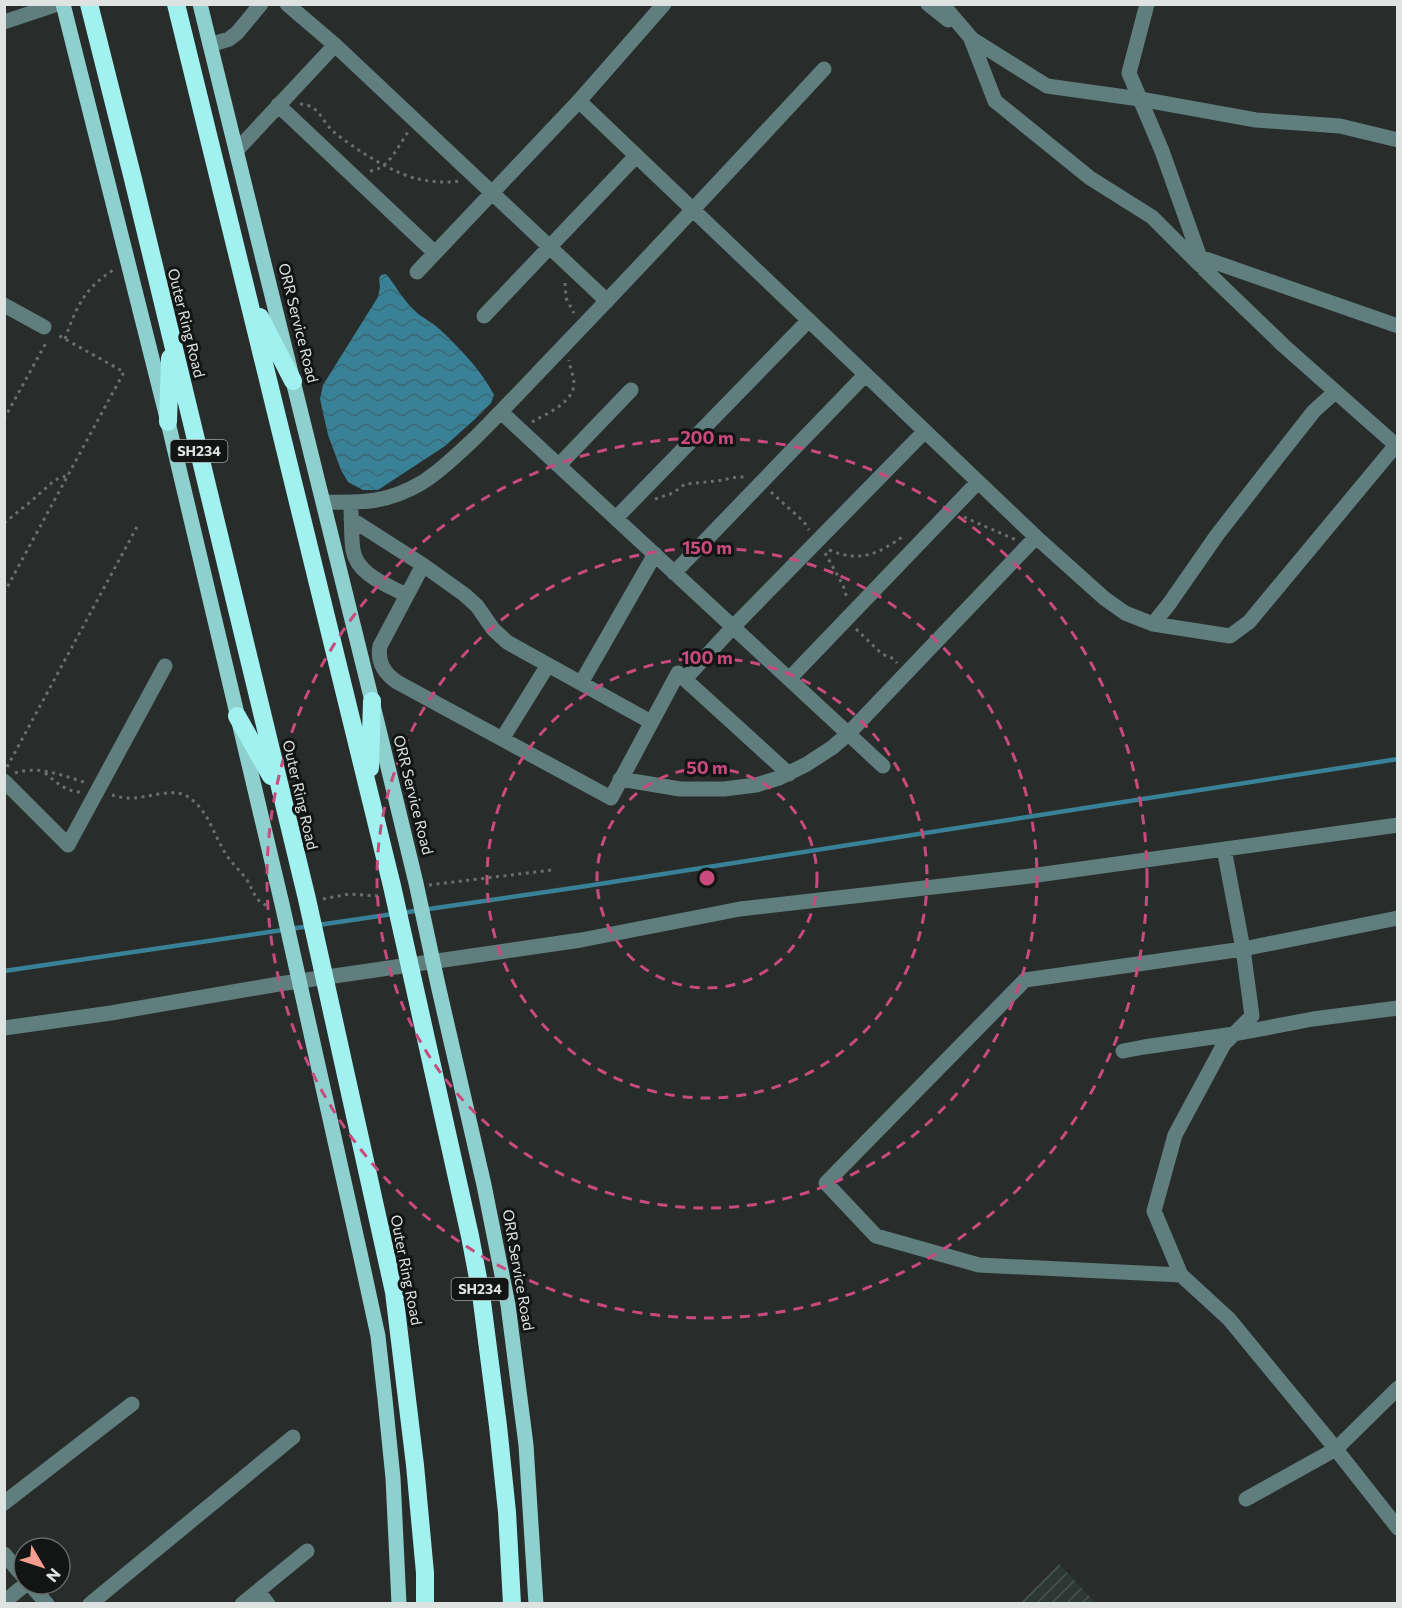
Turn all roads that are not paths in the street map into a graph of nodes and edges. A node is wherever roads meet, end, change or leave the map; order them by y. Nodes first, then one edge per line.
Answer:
1 (58, 4) edge
2 (63, 4) edge
3 (89, 4) edge
4 (176, 4) edge
5 (200, 4) edge
6 (261, 4) edge
7 (287, 4) edge
8 (664, 4) edge
9 (928, 4) edge
10 (942, 4) edge
11 (1147, 4) edge
12 (4, 22) edge
13 (972, 39) junction
14 (210, 45) junction
15 (335, 45) junction
16 (824, 69) dead end
17 (1140, 99) junction
18 (579, 101) junction
19 (286, 104) junction
20 (1398, 140) edge
21 (237, 150) junction
22 (636, 156) junction
23 (492, 193) junction
24 (693, 210) junction
25 (550, 247) junction
26 (435, 253) junction
27 (1202, 263) junction
28 (417, 272) dead end
29 (247, 291) junction
30 (607, 301) junction
31 (4, 304) edge
32 (484, 316) dead end
33 (809, 320) junction
34 (1398, 326) edge
35 (48, 329) road end
36 (171, 335) junction
37 (865, 375) junction
38 (293, 381) junction
39 (632, 390) dead end
40 (1335, 392) junction
41 (501, 412) junction
42 (168, 422) junction
43 (925, 431) junction
44 (1397, 446) edge
45 (559, 465) junction
46 (978, 482) junction
47 (323, 502) junction
48 (351, 503) junction
49 (616, 518) junction
50 (351, 519) junction
51 (1036, 537) junction
52 (655, 554) junction
53 (423, 565) junction
54 (675, 573) junction
55 (406, 595) junction
56 (1153, 624) junction
57 (733, 627) junction
58 (548, 665) junction
59 (165, 666) dead end
60 (685, 679) junction
61 (789, 680) junction
62 (581, 683) junction
63 (372, 701) junction
64 (237, 716) junction
65 (651, 722) junction
66 (848, 734) junction
67 (502, 739) junction
68 (883, 766) dead end
69 (789, 774) junction
70 (620, 779) junction
71 (4, 781) edge
72 (369, 792) junction
73 (281, 793) junction
74 (1398, 825) edge
75 (1224, 849) junction
76 (1398, 918) edge
77 (1243, 950) junction
78 (1398, 1008) edge
79 (4, 1028) edge
80 (1234, 1034) junction
81 (1123, 1051) dead end
82 (1181, 1275) junction
83 (1398, 1388) edge
84 (132, 1404) dead end
85 (293, 1437) dead end
86 (1335, 1449) junction
87 (1246, 1499) dead end
88 (4, 1503) edge
89 (1398, 1528) edge
90 (307, 1551) dead end
91 (258, 1591) junction
92 (90, 1604) edge
93 (242, 1604) edge
94 (268, 1604) edge
95 (399, 1604) edge
96 (425, 1604) edge
97 (512, 1604) edge
98 (536, 1604) edge

1 - 12 street
2 - 42 main road
3 - 36 highway, Outer Ring Road / SH234
4 - 29 highway, SH234
5 - 14 main road, ORR Service Road
6 - 14 street
7 - 15 street
8 - 18 street
9 - 13 street
10 - 13 street
11 - 17 street
13 - 17 street
13 - 27 street
14 - 21 main road, ORR Service Road
15 - 19 street
15 - 23 street
16 - 24 street
17 - 20 street
17 - 27 street
18 - 22 street
18 - 23 street
19 - 21 street
19 - 26 street
21 - 38 main road, ORR Service Road
22 - 24 street
22 - 25 street
23 - 25 street
23 - 26 street
24 - 30 street
24 - 33 street
25 - 30 street
25 - 32 street
26 - 28 street
27 - 34 street
27 - 40 street
29 - 38 highway
29 - 72 highway, SH234
30 - 41 street
31 - 35 street
33 - 37 street
33 - 49 street
36 - 42 highway
36 - 73 highway, Outer Ring Road / SH234
37 - 43 street
37 - 54 street
38 - 47 main road, ORR Service Road
39 - 45 street
40 - 44 street
40 - 56 street
41 - 45 street
41 - 48 street
42 - 64 main road
43 - 46 street
43 - 57 street
44 - 56 street
45 - 49 street
46 - 51 street
46 - 61 street
47 - 48 street
47 - 63 main road, ORR Service Road
48 - 50 street
49 - 52 street
50 - 53 street
50 - 55 street
51 - 56 street
51 - 66 street
52 - 54 street
52 - 62 street
53 - 55 street
53 - 58 street
54 - 57 street
55 - 67 street
57 - 60 street
57 - 61 street
58 - 62 street
58 - 67 street
59 - 71 street
60 - 65 street
60 - 69 street
61 - 66 street
62 - 65 street
63 - 72 highway
63 - 98 main road, ORR Service Road
64 - 73 highway
64 - 95 main road
65 - 70 street
66 - 68 street
66 - 69 street
67 - 70 street
69 - 70 street
72 - 97 highway, SH234
73 - 96 highway, Outer Ring Road / SH234
74 - 75 street
75 - 77 street
75 - 79 street
76 - 77 street
77 - 80 street
77 - 82 street
78 - 80 street
80 - 81 street
80 - 82 street
82 - 86 street
83 - 86 street
84 - 88 street
85 - 92 street
86 - 87 street
86 - 89 street
90 - 91 street
91 - 93 street
91 - 94 street

